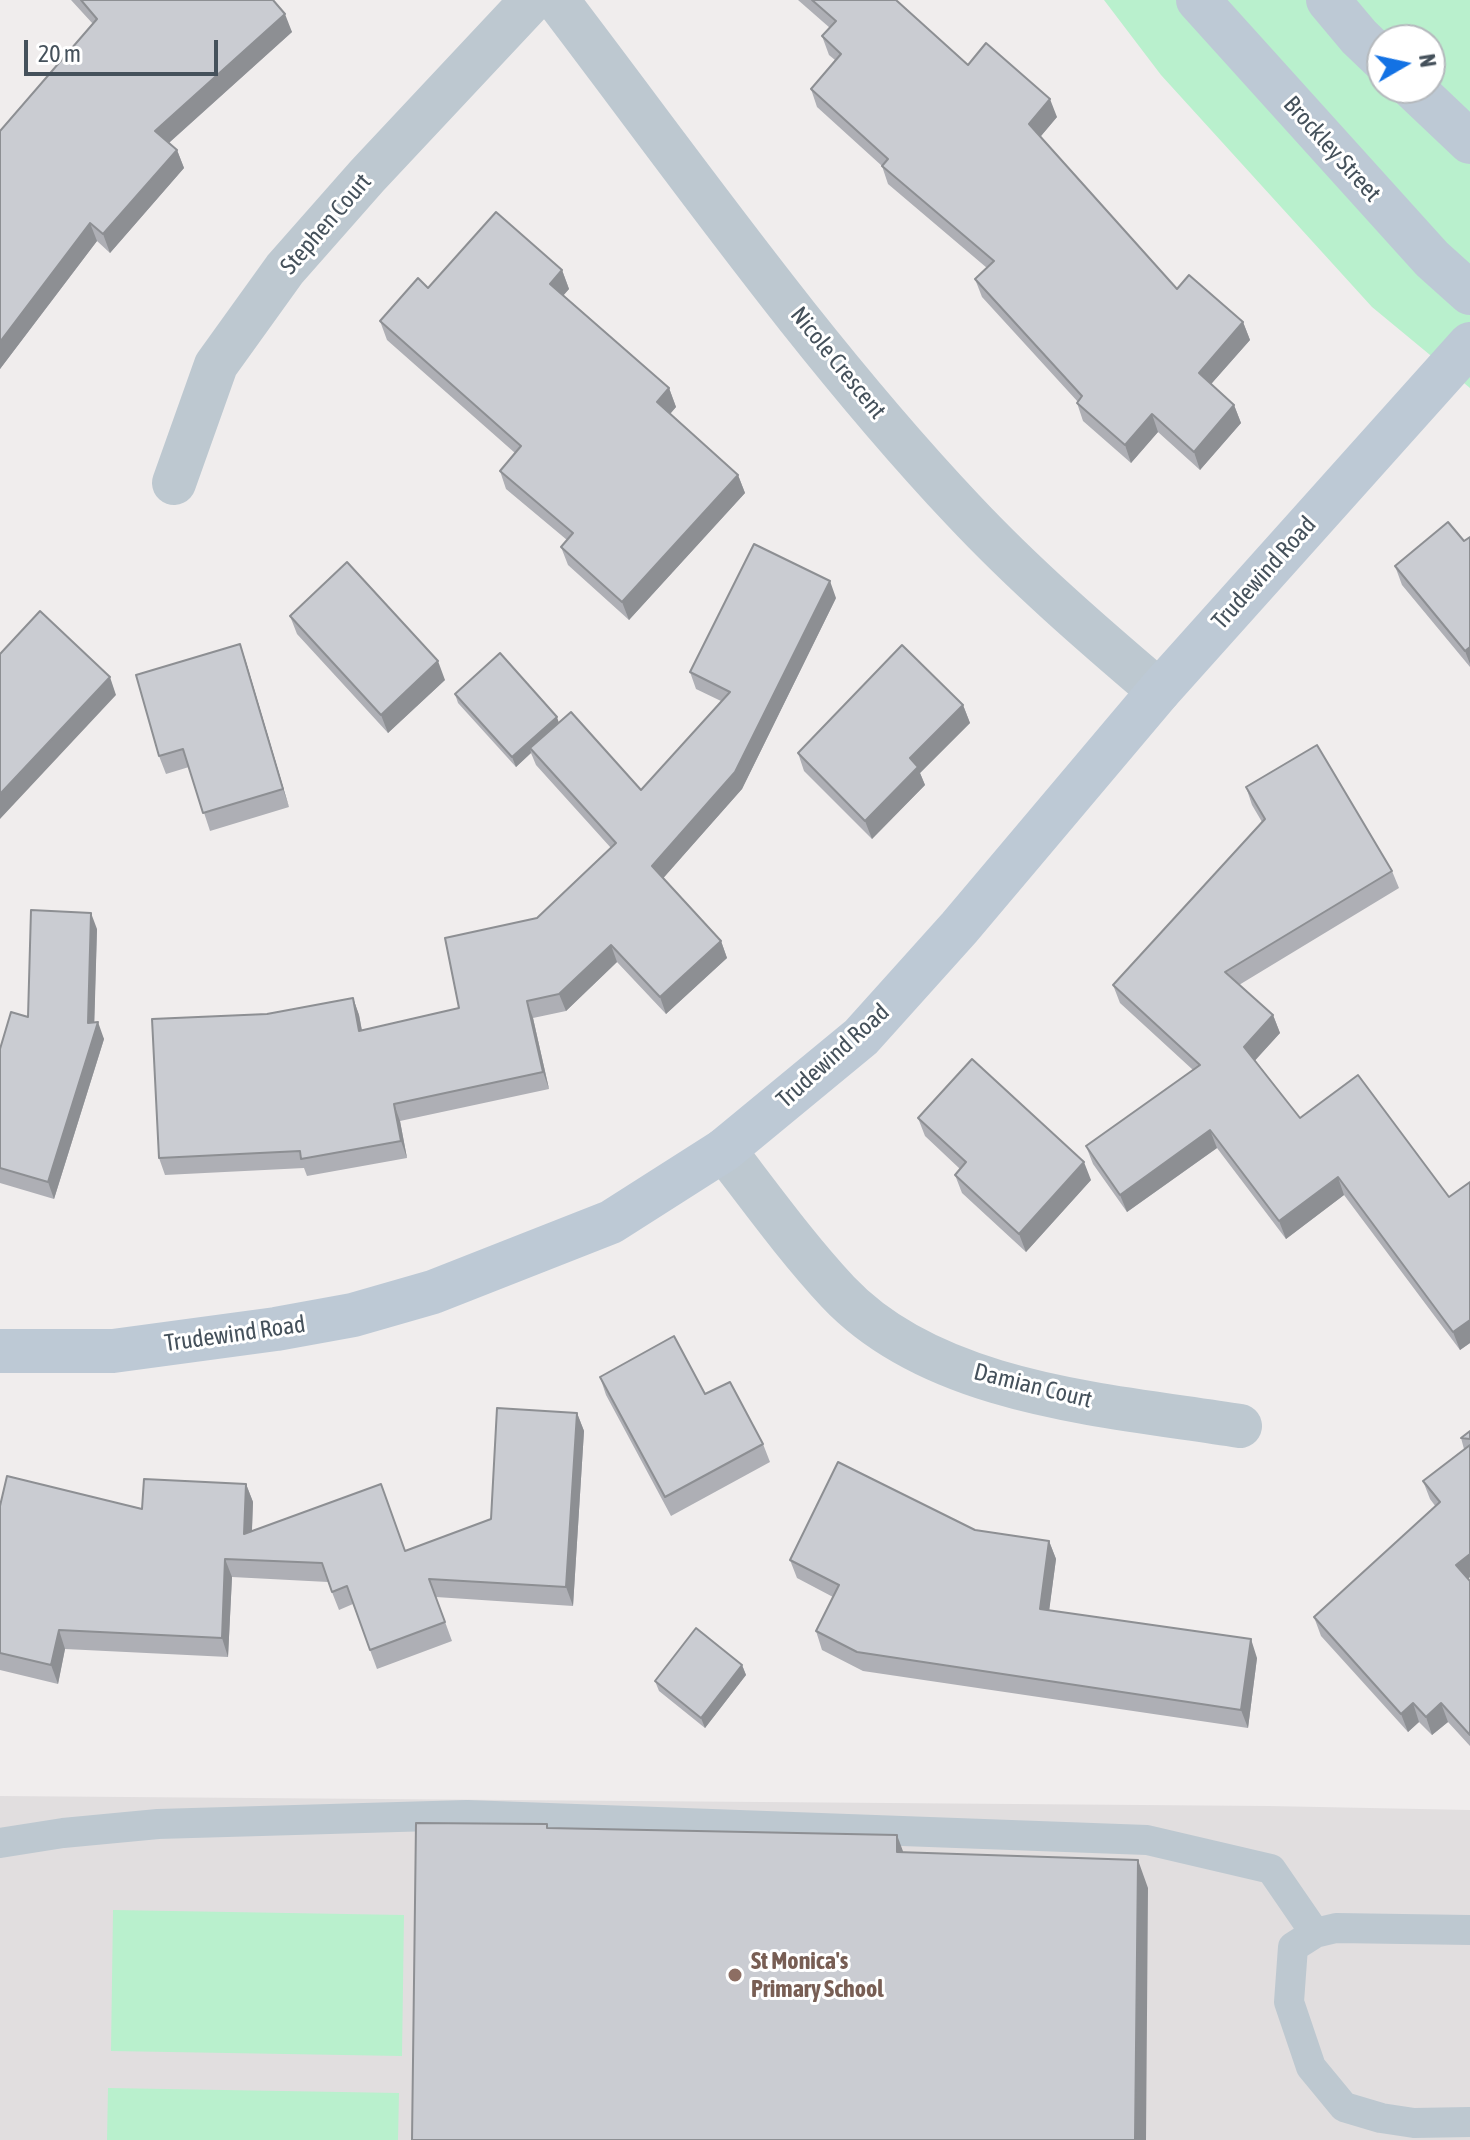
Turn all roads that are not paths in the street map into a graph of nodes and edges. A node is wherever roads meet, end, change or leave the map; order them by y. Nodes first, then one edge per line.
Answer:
1 (532, 0) edge
2 (557, 0) edge
3 (1198, 0) edge
4 (1328, 0) edge
5 (1366, 44) edge
6 (1430, 104) edge
7 (1470, 142) edge
8 (1470, 293) edge
9 (1470, 344) edge
10 (174, 483) dead end
11 (1159, 691) junction
12 (724, 1150) junction
13 (0, 1351) edge
14 (1240, 1426) dead end
15 (0, 1843) edge
16 (1470, 1930) edge
17 (1315, 1933) junction
18 (1470, 2122) edge

1 - 10 street, Stephen Court
2 - 11 street, Nicole Crescent
3 - 8 street, Brockley Street
4 - 5 street
6 - 7 street
9 - 11 street, Trudewind Road
11 - 12 street, Trudewind Road
12 - 13 street, Trudewind Road
12 - 14 street, Damian Court
15 - 17 lane
16 - 17 lane
17 - 18 lane

